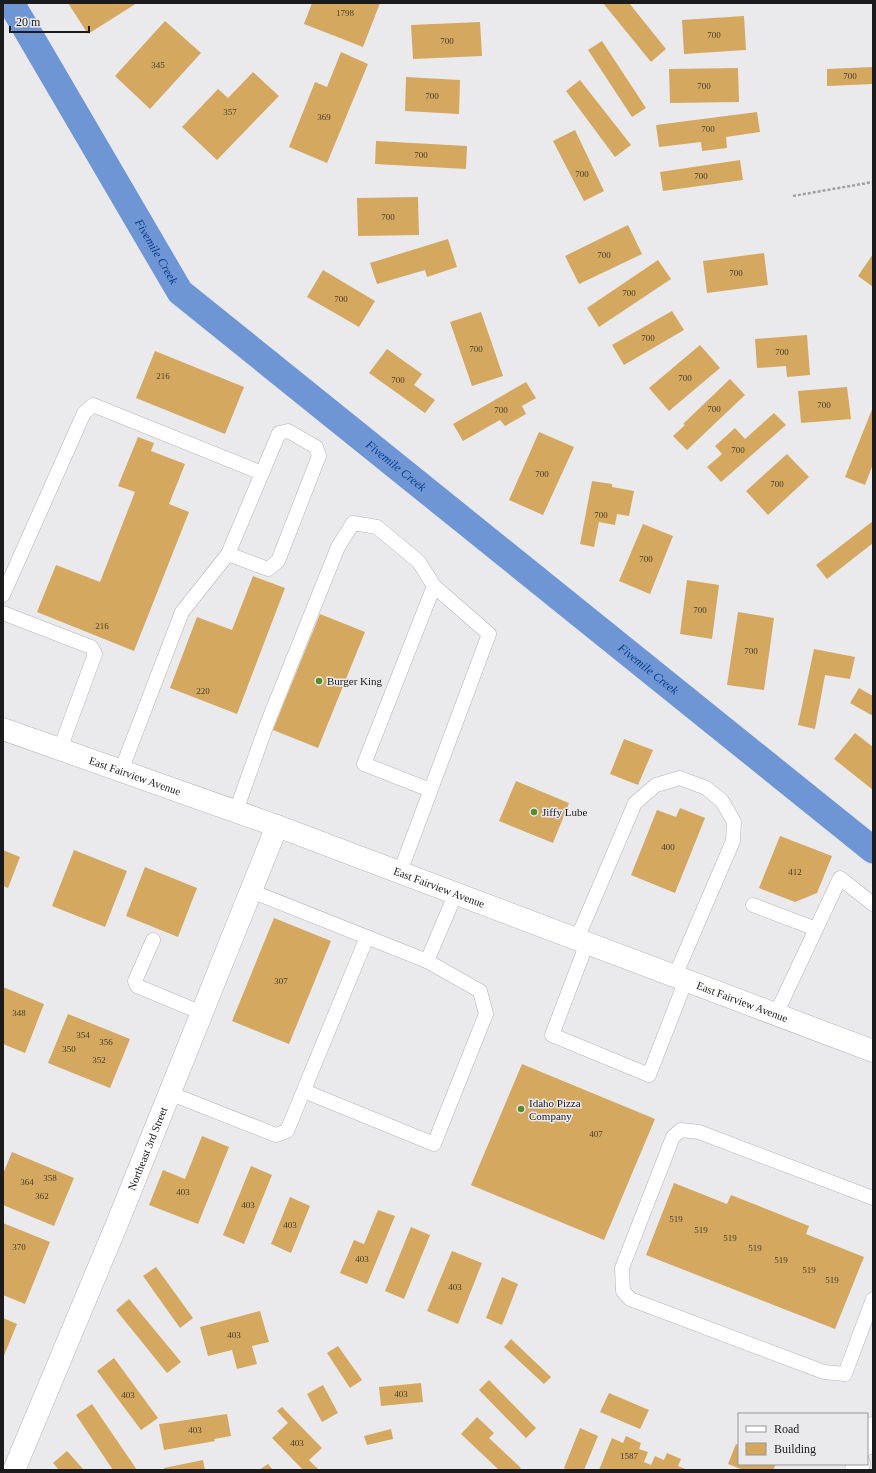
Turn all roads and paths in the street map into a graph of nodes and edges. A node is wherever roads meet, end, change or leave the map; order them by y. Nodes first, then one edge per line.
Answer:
1 (873, 182) edge
2 (793, 196) dead end
3 (262, 473) junction
4 (228, 554) junction
5 (434, 586) junction
6 (3, 595) edge
7 (3, 613) edge
8 (3, 729) edge
9 (60, 749) junction
10 (121, 771) junction
11 (430, 790) junction
12 (236, 811) junction
13 (277, 826) junction
14 (400, 872) junction
15 (251, 891) junction
16 (456, 893) junction
17 (873, 904) edge
18 (753, 905) dead end
19 (816, 929) junction
20 (367, 937) junction
21 (153, 940) dead end
22 (582, 941) junction
23 (427, 961) junction
24 (681, 978) junction
25 (202, 1013) junction
26 (776, 1014) junction
27 (873, 1051) edge
28 (304, 1091) junction
29 (169, 1093) junction
30 (873, 1198) edge
31 (873, 1299) edge
32 (873, 1428) edge
33 (868, 1441) edge
34 (14, 1470) edge

1 - 2 path
3 - 4 lane
3 - 4 lane
3 - 6 lane
4 - 10 lane
5 - 11 lane
5 - 11 lane
5 - 12 lane
7 - 9 lane
8 - 9 main road, East Fairview Avenue
9 - 10 main road, East Fairview Avenue
10 - 12 main road, East Fairview Avenue
11 - 14 lane
12 - 13 main road, East Fairview Avenue
13 - 14 main road, East Fairview Avenue
13 - 15 main road, Northeast 3rd Street
14 - 16 main road, East Fairview Avenue
15 - 20 lane
15 - 25 main road, Northeast 3rd Street
16 - 22 main road, East Fairview Avenue
16 - 23 lane
17 - 19 lane
18 - 19 lane
19 - 26 lane
20 - 23 lane
20 - 28 lane
21 - 25 lane
22 - 24 main road, East Fairview Avenue
22 - 24 lane
22 - 24 lane
23 - 28 lane
24 - 26 main road, East Fairview Avenue
25 - 29 main road, Northeast 3rd Street
26 - 27 main road, East Fairview Avenue
28 - 29 lane
29 - 34 main road, Northeast 3rd Street
30 - 31 lane
32 - 33 main road

